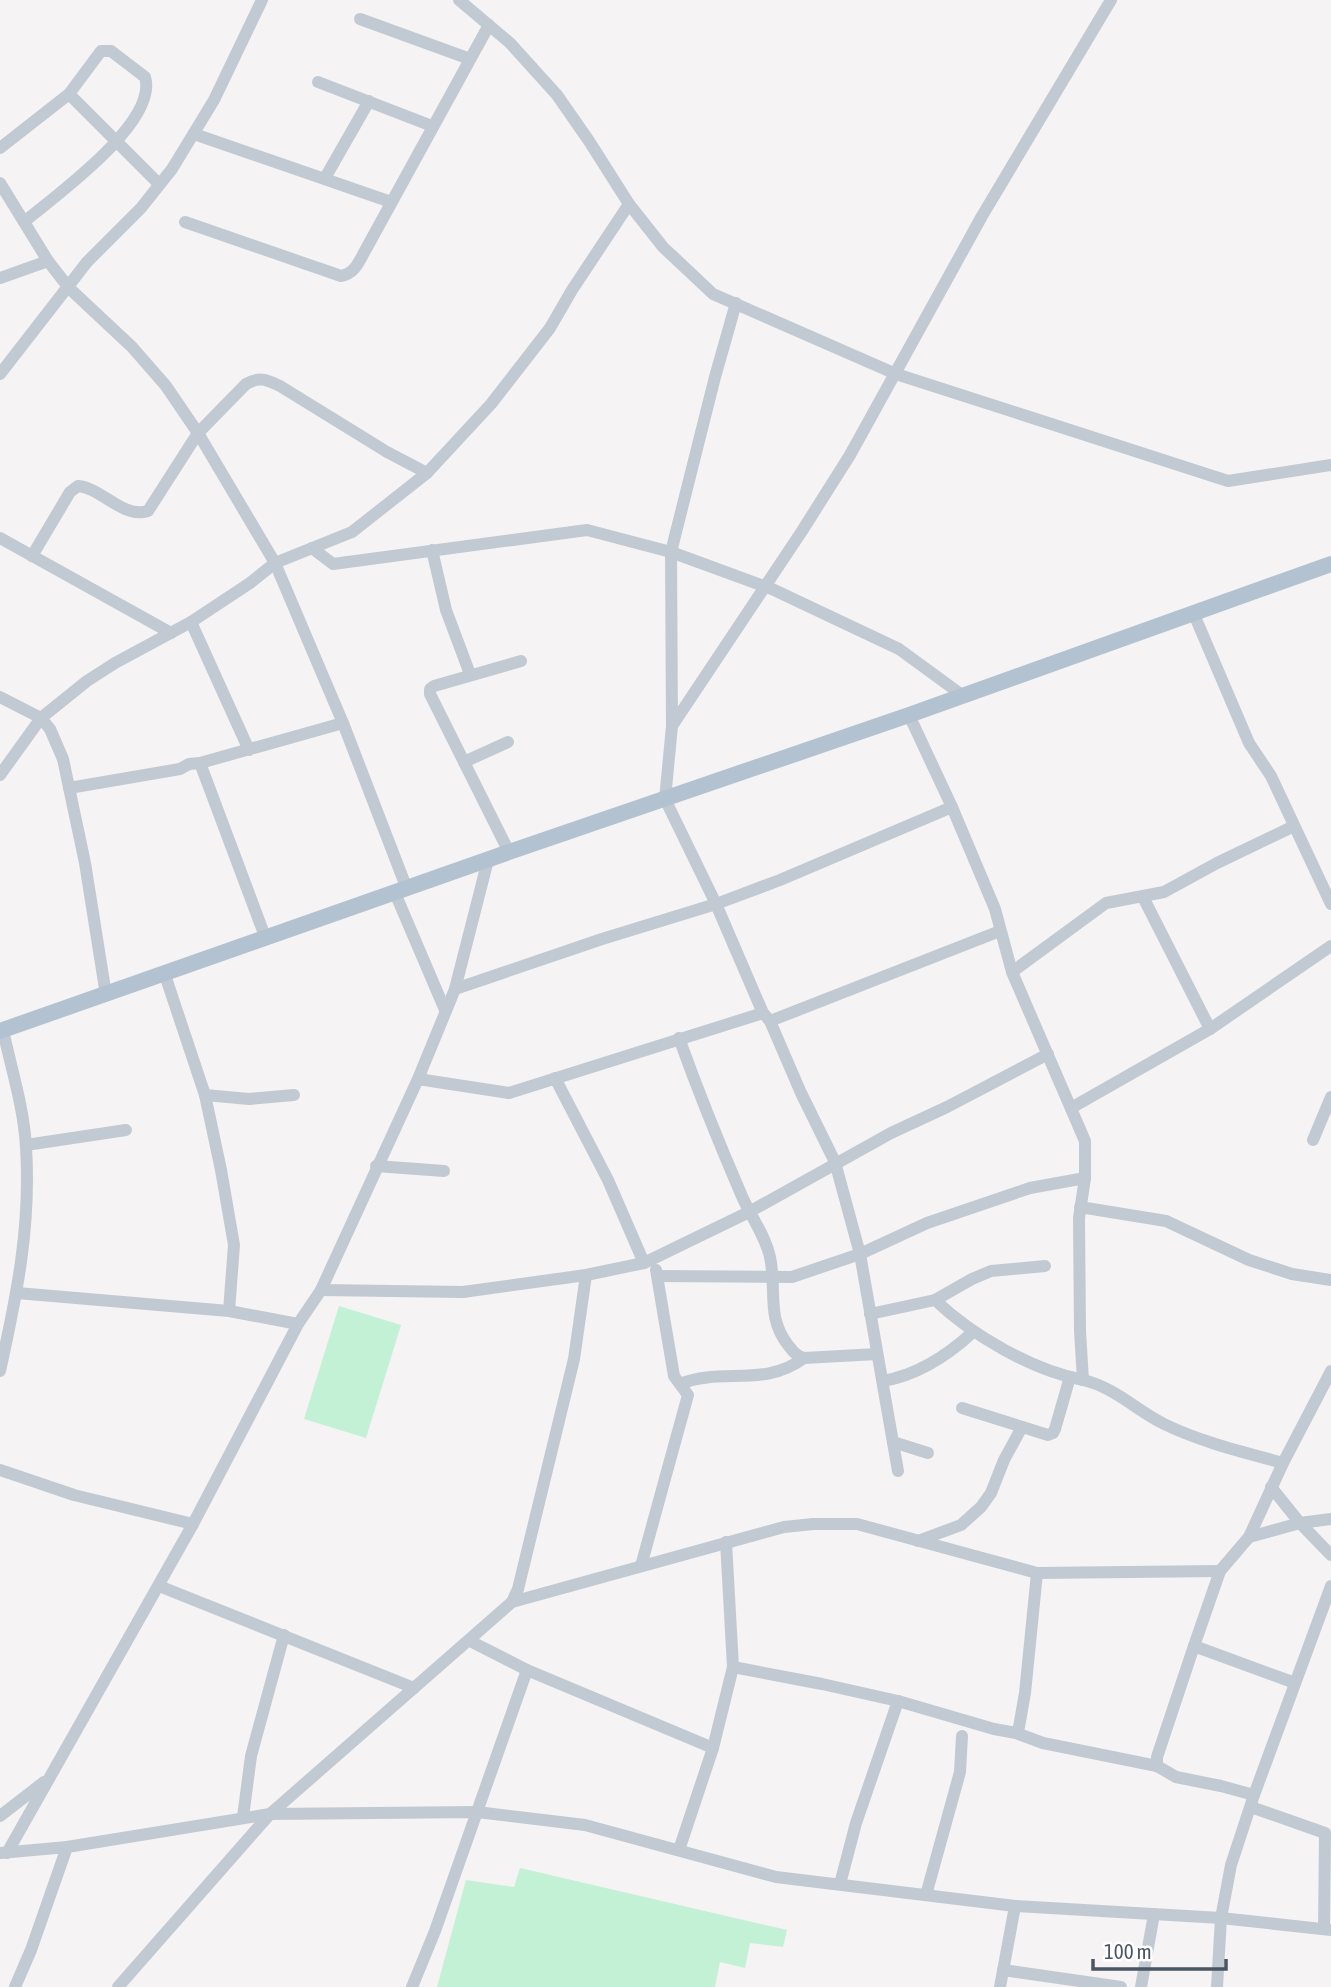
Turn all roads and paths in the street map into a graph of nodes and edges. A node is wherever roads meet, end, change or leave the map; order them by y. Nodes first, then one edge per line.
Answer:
1 (262, 0) edge
2 (459, 0) edge
3 (1111, 0) edge
4 (360, 19) dead end
5 (489, 25) junction
6 (470, 59) junction
7 (318, 82) dead end
8 (69, 94) junction
9 (369, 101) junction
10 (432, 126) junction
11 (194, 134) junction
12 (116, 143) junction
13 (0, 148) edge
14 (325, 178) junction
15 (0, 183) edge
16 (159, 184) junction
17 (391, 202) junction
18 (629, 204) junction
19 (24, 222) junction
20 (184, 222) dead end
21 (48, 261) junction
22 (0, 278) edge
23 (69, 288) junction
24 (736, 303) junction
25 (0, 374) edge
26 (896, 374) junction
27 (198, 433) junction
28 (1331, 465) edge
29 (427, 473) junction
30 (0, 538) edge
31 (312, 548) junction
32 (432, 551) junction
33 (671, 552) junction
34 (32, 556) junction
35 (275, 563) junction
36 (1331, 564) edge
37 (765, 586) junction
38 (1193, 612) junction
39 (191, 622) junction
40 (171, 633) junction
41 (521, 661) dead end
42 (471, 674) junction
43 (962, 695) junction
44 (0, 697) edge
45 (909, 715) junction
46 (41, 718) junction
47 (343, 723) junction
48 (672, 726) junction
49 (508, 742) dead end
50 (249, 750) junction
51 (464, 762) junction
52 (200, 763) junction
53 (0, 775) edge
54 (69, 788) junction
55 (665, 799) junction
56 (952, 807) junction
57 (1294, 826) junction
58 (509, 852) junction
59 (488, 860) junction
60 (401, 891) junction
61 (1143, 897) junction
62 (716, 904) junction
63 (1331, 904) edge
64 (1000, 931) junction
65 (266, 939) junction
66 (1331, 946) edge
67 (1012, 972) junction
68 (165, 975) junction
69 (455, 989) junction
70 (106, 995) junction
71 (445, 1010) junction
72 (766, 1017) junction
73 (1210, 1029) junction
74 (1, 1030) edge
75 (679, 1038) junction
76 (1048, 1054) junction
77 (555, 1078) junction
78 (418, 1079) junction
79 (205, 1095) junction
80 (294, 1095) dead end
81 (1331, 1097) edge
82 (1071, 1108) junction
83 (126, 1130) dead end
84 (1313, 1140) dead end
85 (26, 1145) junction
86 (835, 1162) junction
87 (376, 1166) junction
88 (444, 1171) dead end
89 (1085, 1178) junction
90 (1080, 1207) junction
91 (749, 1212) junction
92 (860, 1254) junction
93 (648, 1262) junction
94 (1045, 1266) dead end
95 (586, 1275) junction
96 (658, 1276) junction
97 (773, 1277) junction
98 (1331, 1280) edge
99 (321, 1290) junction
100 (17, 1293) junction
101 (935, 1300) junction
102 (229, 1311) junction
103 (870, 1314) junction
104 (298, 1324) junction
105 (973, 1332) junction
106 (877, 1354) junction
107 (804, 1359) junction
108 (0, 1371) edge
109 (1331, 1371) edge
110 (1070, 1377) junction
111 (1083, 1380) junction
112 (883, 1381) junction
113 (680, 1384) junction
114 (962, 1408) dead end
115 (1022, 1427) junction
116 (893, 1442) junction
117 (928, 1453) dead end
118 (1283, 1463) junction
119 (0, 1471) edge
120 (898, 1471) dead end
121 (1271, 1487) junction
122 (1331, 1519) edge
123 (1300, 1523) junction
124 (194, 1524) junction
125 (1250, 1537) junction
126 (918, 1541) junction
127 (726, 1542) junction
128 (1331, 1555) edge
129 (641, 1566) junction
130 (1220, 1571) junction
131 (1037, 1573) junction
132 (159, 1586) junction
133 (1331, 1586) edge
134 (512, 1602) junction
135 (284, 1635) junction
136 (470, 1641) junction
137 (1194, 1646) junction
138 (733, 1667) junction
139 (527, 1670) junction
140 (1296, 1683) junction
141 (414, 1688) junction
142 (898, 1702) junction
143 (1016, 1733) junction
144 (962, 1736) dead end
145 (713, 1748) junction
146 (1157, 1766) junction
147 (50, 1778) junction
148 (1252, 1801) junction
149 (477, 1812) junction
150 (270, 1814) junction
151 (0, 1816) edge
152 (243, 1817) junction
153 (67, 1847) junction
154 (679, 1850) junction
155 (3, 1853) edge
156 (840, 1884) junction
157 (926, 1895) junction
158 (1014, 1906) junction
159 (1154, 1914) junction
160 (1221, 1918) junction
161 (1328, 1929) edge
162 (1003, 1970) junction
163 (1064, 1983) edge
164 (15, 1987) edge
165 (118, 1987) edge
166 (412, 1987) edge
167 (1000, 1987) edge
168 (1121, 1987) edge
169 (1141, 1987) edge
170 (1217, 1987) edge

1 - 11 street
2 - 5 street
3 - 26 street
4 - 6 street
5 - 6 street
5 - 18 street
6 - 10 street
7 - 9 street
8 - 12 street
8 - 12 street
8 - 13 street
9 - 10 street
9 - 14 street
10 - 17 street
11 - 14 street
11 - 16 street
12 - 16 street
12 - 19 street
14 - 17 street
15 - 19 street
16 - 23 street
17 - 20 street
18 - 24 street
18 - 29 street
19 - 21 street
21 - 22 street
21 - 23 street
23 - 25 street
23 - 27 street
24 - 26 street
24 - 33 street
26 - 28 street
26 - 37 street
27 - 29 street
27 - 34 street
27 - 35 street
29 - 31 street
30 - 34 street
31 - 32 street
31 - 35 street
32 - 33 street
32 - 42 street
33 - 37 street
33 - 48 street
34 - 40 street
35 - 39 street
35 - 47 street
36 - 38 main road
37 - 43 street
37 - 48 street
38 - 43 main road
38 - 57 street
39 - 40 street
39 - 50 street
40 - 46 street
41 - 42 street
42 - 51 street
43 - 45 main road
44 - 46 street
45 - 55 main road
45 - 56 street
46 - 53 street
46 - 54 street
47 - 50 street
47 - 60 street
48 - 55 street
49 - 51 street
50 - 52 street
51 - 58 street
52 - 54 street
52 - 65 street
54 - 70 street
55 - 58 main road
55 - 62 street
56 - 62 street
56 - 64 street
57 - 61 street
57 - 63 street
58 - 59 main road
59 - 60 main road
59 - 69 street
60 - 65 main road
60 - 71 street
61 - 67 street
61 - 73 street
62 - 69 street
62 - 72 street
64 - 67 street
64 - 72 street
65 - 68 main road
66 - 73 street
67 - 76 street
68 - 70 main road
68 - 79 street
69 - 71 street
70 - 74 main road
71 - 78 street
72 - 75 street
72 - 86 street
73 - 82 street
74 - 85 street
75 - 77 street
75 - 91 street
76 - 82 street
76 - 86 street
77 - 78 street
77 - 93 street
78 - 87 street
79 - 80 street
79 - 102 street
81 - 84 street
82 - 89 street
83 - 85 street
85 - 100 street
86 - 91 street
86 - 92 street
87 - 88 street
87 - 99 street
89 - 90 street
89 - 92 street
90 - 98 street
90 - 111 street
91 - 93 street
91 - 97 street
92 - 97 street
92 - 103 street
93 - 95 street
93 - 96 street
94 - 101 street
95 - 99 street
95 - 134 street
96 - 97 street
96 - 113 street
97 - 107 street
99 - 104 street
100 - 102 street
100 - 108 street
101 - 103 street
101 - 105 street
102 - 104 street
103 - 106 street
104 - 124 street
105 - 110 street
105 - 112 street
106 - 107 street
106 - 112 street
107 - 113 street
109 - 118 street
110 - 111 street
110 - 115 street
111 - 118 street
112 - 116 street
113 - 129 street
114 - 115 street
115 - 126 street
116 - 117 street
116 - 120 street
118 - 121 street
119 - 124 street
121 - 123 street
121 - 125 street
122 - 123 street
123 - 125 street
123 - 128 street
124 - 132 street
125 - 130 street
126 - 127 street
126 - 131 street
127 - 129 street
127 - 138 street
129 - 134 street
130 - 131 street
130 - 137 street
131 - 143 street
132 - 135 street
132 - 147 street
133 - 140 street
134 - 136 street
135 - 141 street
135 - 152 street
136 - 139 street
136 - 141 street
137 - 140 street
137 - 146 street
138 - 142 street
138 - 145 street
139 - 145 street
139 - 149 street
140 - 148 street
141 - 150 street
142 - 143 street
142 - 156 street
143 - 146 street
144 - 157 street
145 - 154 street
146 - 148 street
147 - 151 street
147 - 155 street
148 - 160 street
148 - 161 street
149 - 150 street
149 - 154 street
149 - 166 street
150 - 152 street
150 - 165 street
152 - 153 street
153 - 155 street
153 - 164 street
154 - 156 street
156 - 157 street
157 - 158 street
158 - 159 street
158 - 162 street
159 - 160 street
159 - 169 street
160 - 161 street
160 - 170 street
162 - 163 street
162 - 167 street
163 - 168 street

